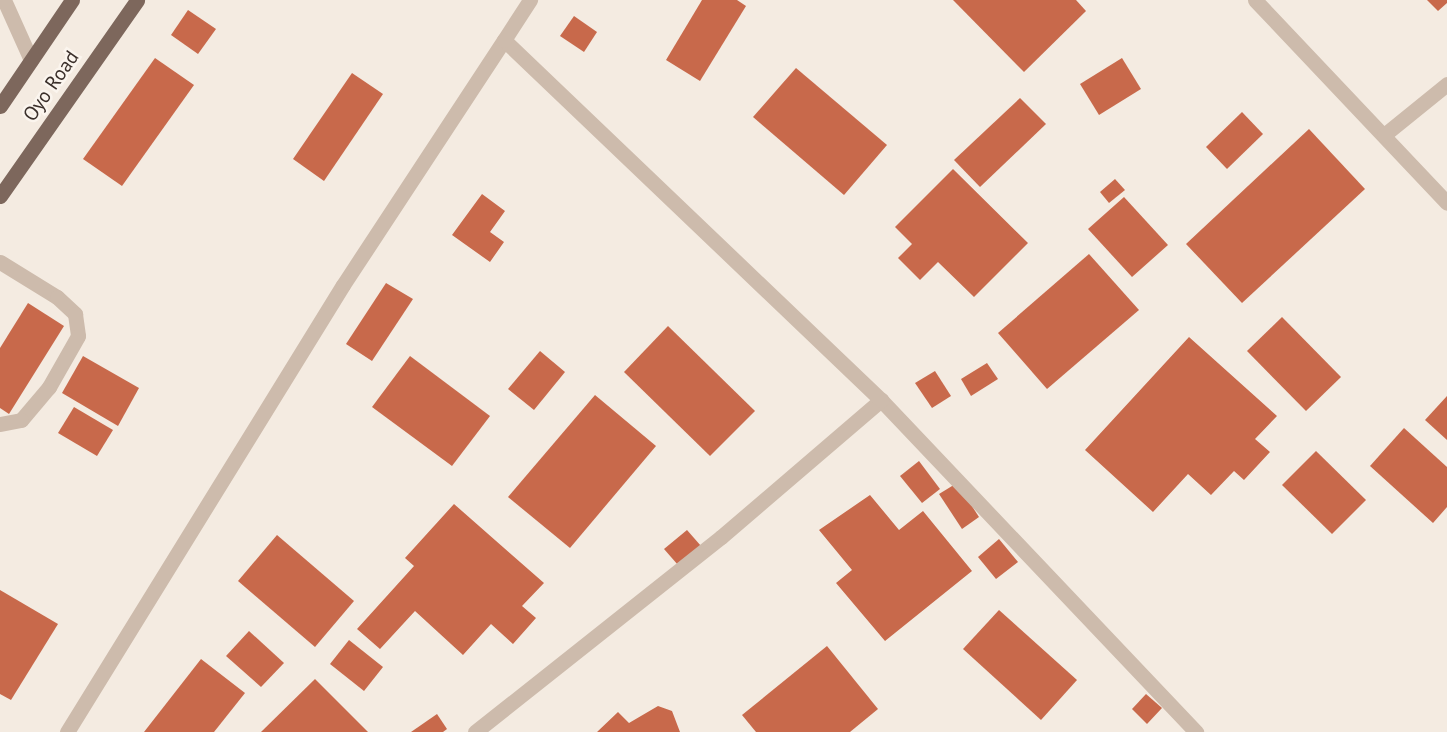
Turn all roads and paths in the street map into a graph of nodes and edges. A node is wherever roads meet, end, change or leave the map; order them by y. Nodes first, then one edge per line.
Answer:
1 (4, 0) edge
2 (72, 0) edge
3 (137, 0) edge
4 (530, 0) edge
5 (1255, 0) edge
6 (504, 40) junction
7 (31, 60) junction
8 (1447, 84) edge
9 (0, 106) edge
10 (1384, 135) junction
11 (0, 196) edge
12 (1447, 203) edge
13 (0, 262) edge
14 (882, 400) junction
15 (0, 424) edge
16 (67, 732) edge
17 (476, 732) edge
18 (1196, 732) edge

1 - 7 street
2 - 7 main road, Oyo Road
3 - 11 main road, Oyo Road
4 - 6 street
5 - 10 street
6 - 14 street
6 - 16 street
7 - 9 main road, Oyo Road
8 - 10 street
10 - 12 street
13 - 15 street
14 - 17 street
14 - 18 street

